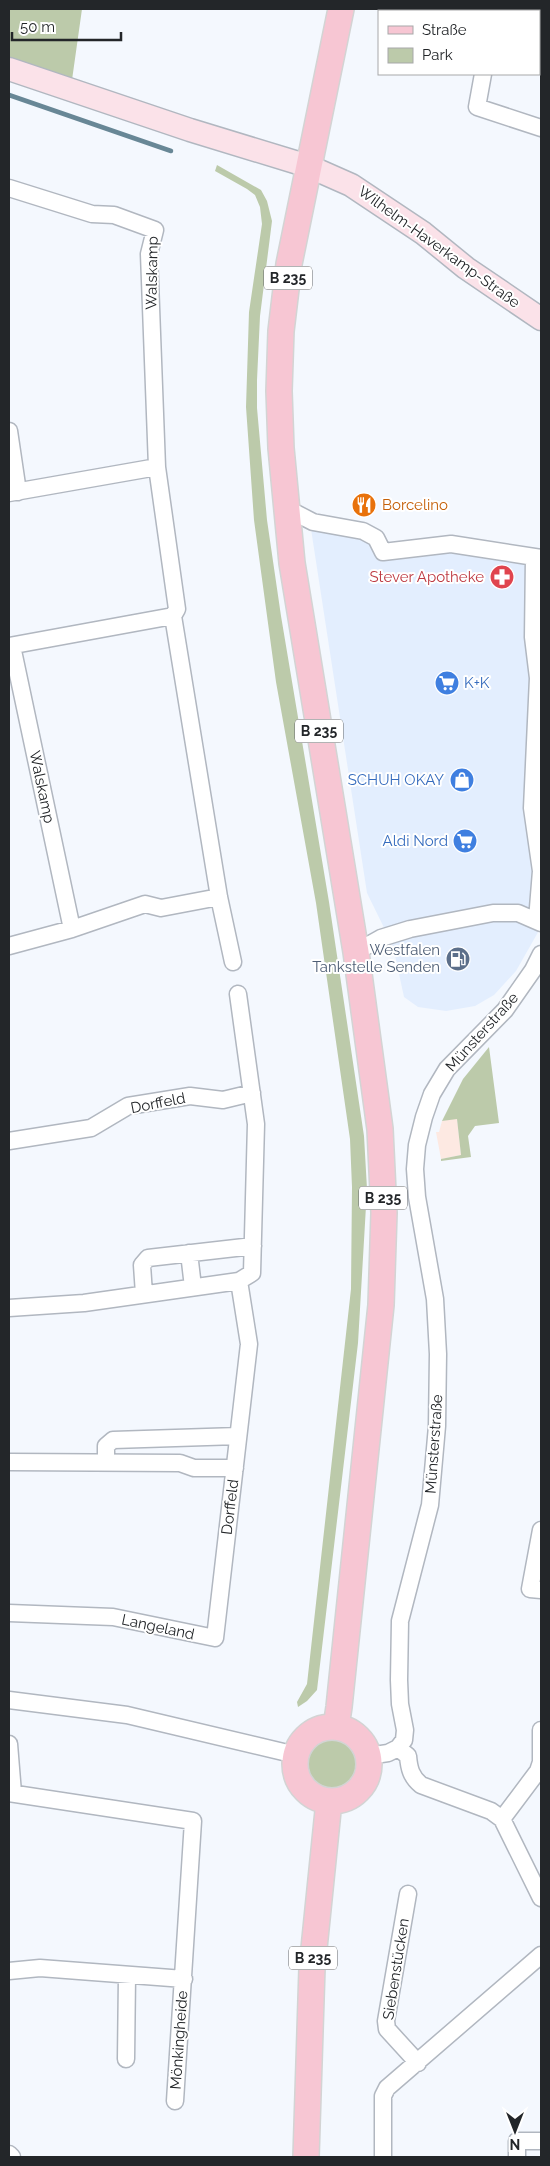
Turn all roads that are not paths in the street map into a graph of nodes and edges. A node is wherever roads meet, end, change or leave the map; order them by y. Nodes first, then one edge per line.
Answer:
1 (341, 9) edge
2 (9, 70) edge
3 (483, 75) edge
4 (541, 128) edge
5 (308, 166) junction
6 (9, 188) edge
7 (541, 319) edge
8 (9, 430) edge
9 (157, 467) junction
10 (14, 492) edge
11 (286, 508) junction
12 (538, 558) edge
13 (173, 616) junction
14 (11, 646) edge
15 (219, 897) junction
16 (539, 922) edge
17 (72, 929) junction
18 (9, 946) edge
19 (356, 952) junction
20 (541, 954) edge
21 (233, 962) dead end
22 (238, 994) dead end
23 (252, 1093) junction
24 (9, 1141) edge
25 (253, 1246) junction
26 (189, 1253) junction
27 (239, 1281) junction
28 (193, 1287) junction
29 (144, 1294) junction
30 (9, 1308) edge
31 (238, 1436) junction
32 (180, 1438) junction
33 (9, 1462) edge
34 (106, 1462) junction
35 (180, 1463) junction
36 (235, 1468) junction
37 (541, 1530) edge
38 (225, 1546) joint
39 (536, 1590) edge
40 (9, 1613) edge
41 (9, 1700) edge
42 (336, 1727) junction
43 (541, 1730) edge
44 (9, 1744) edge
45 (398, 1748) junction
46 (296, 1755) junction
47 (368, 1756) junction
48 (541, 1762) edge
49 (11, 1793) edge
50 (328, 1801) junction
51 (502, 1819) junction
52 (408, 1894) dead end
53 (541, 1898) edge
54 (541, 1955) edge
55 (9, 1971) edge
56 (127, 1976) junction
57 (184, 1979) junction
58 (126, 2059) dead end
59 (418, 2063) junction
60 (175, 2101) dead end
61 (541, 2141) edge
62 (9, 2154) edge
63 (12, 2157) edge
64 (306, 2157) edge
65 (383, 2157) edge
66 (517, 2157) edge

1 - 5 main road, B 235
2 - 5 main road, Wilhelm-Haverkamp-Straße
3 - 4 street
5 - 7 main road, Wilhelm-Haverkamp-Straße
5 - 11 main road, B 235
6 - 9 street, Walskamp
8 - 10 street
9 - 10 street
9 - 13 street, Walskamp
11 - 12 street
11 - 19 main road, B 235
12 - 16 street
13 - 14 street, Walskamp
13 - 15 street, Walskamp
14 - 17 street, Walskamp
15 - 17 street
15 - 21 street, Walskamp
16 - 19 street
17 - 18 street
19 - 42 main road, B 235
20 - 45 street, Münsterstraße
22 - 23 street
23 - 24 street, Dorffeld
23 - 25 street
25 - 26 street
25 - 27 street
26 - 28 street
26 - 29 street
27 - 28 street
27 - 31 street, Dorffeld
28 - 29 street
29 - 30 street
31 - 32 street
31 - 36 street, Dorffeld
32 - 34 street
32 - 35 street
33 - 34 street, Dorffeld
34 - 35 street, Dorffeld
35 - 36 street, Dorffeld
36 - 38 street, Dorffeld
37 - 39 street
38 - 40 street, Langeland
41 - 46 street
42 - 46 main road
42 - 47 main road
43 - 48 street
44 - 49 street
45 - 47 street
45 - 51 street
46 - 50 main road
47 - 50 main road
48 - 51 street
49 - 57 street, Mönkingheide
50 - 64 main road, B 235
51 - 53 street
52 - 59 street, Siebenstücken
54 - 59 street
55 - 56 street, Mönkingheide
56 - 57 street, Mönkingheide
56 - 58 street
57 - 60 street, Mönkingheide
59 - 65 street
61 - 66 street
62 - 63 street

